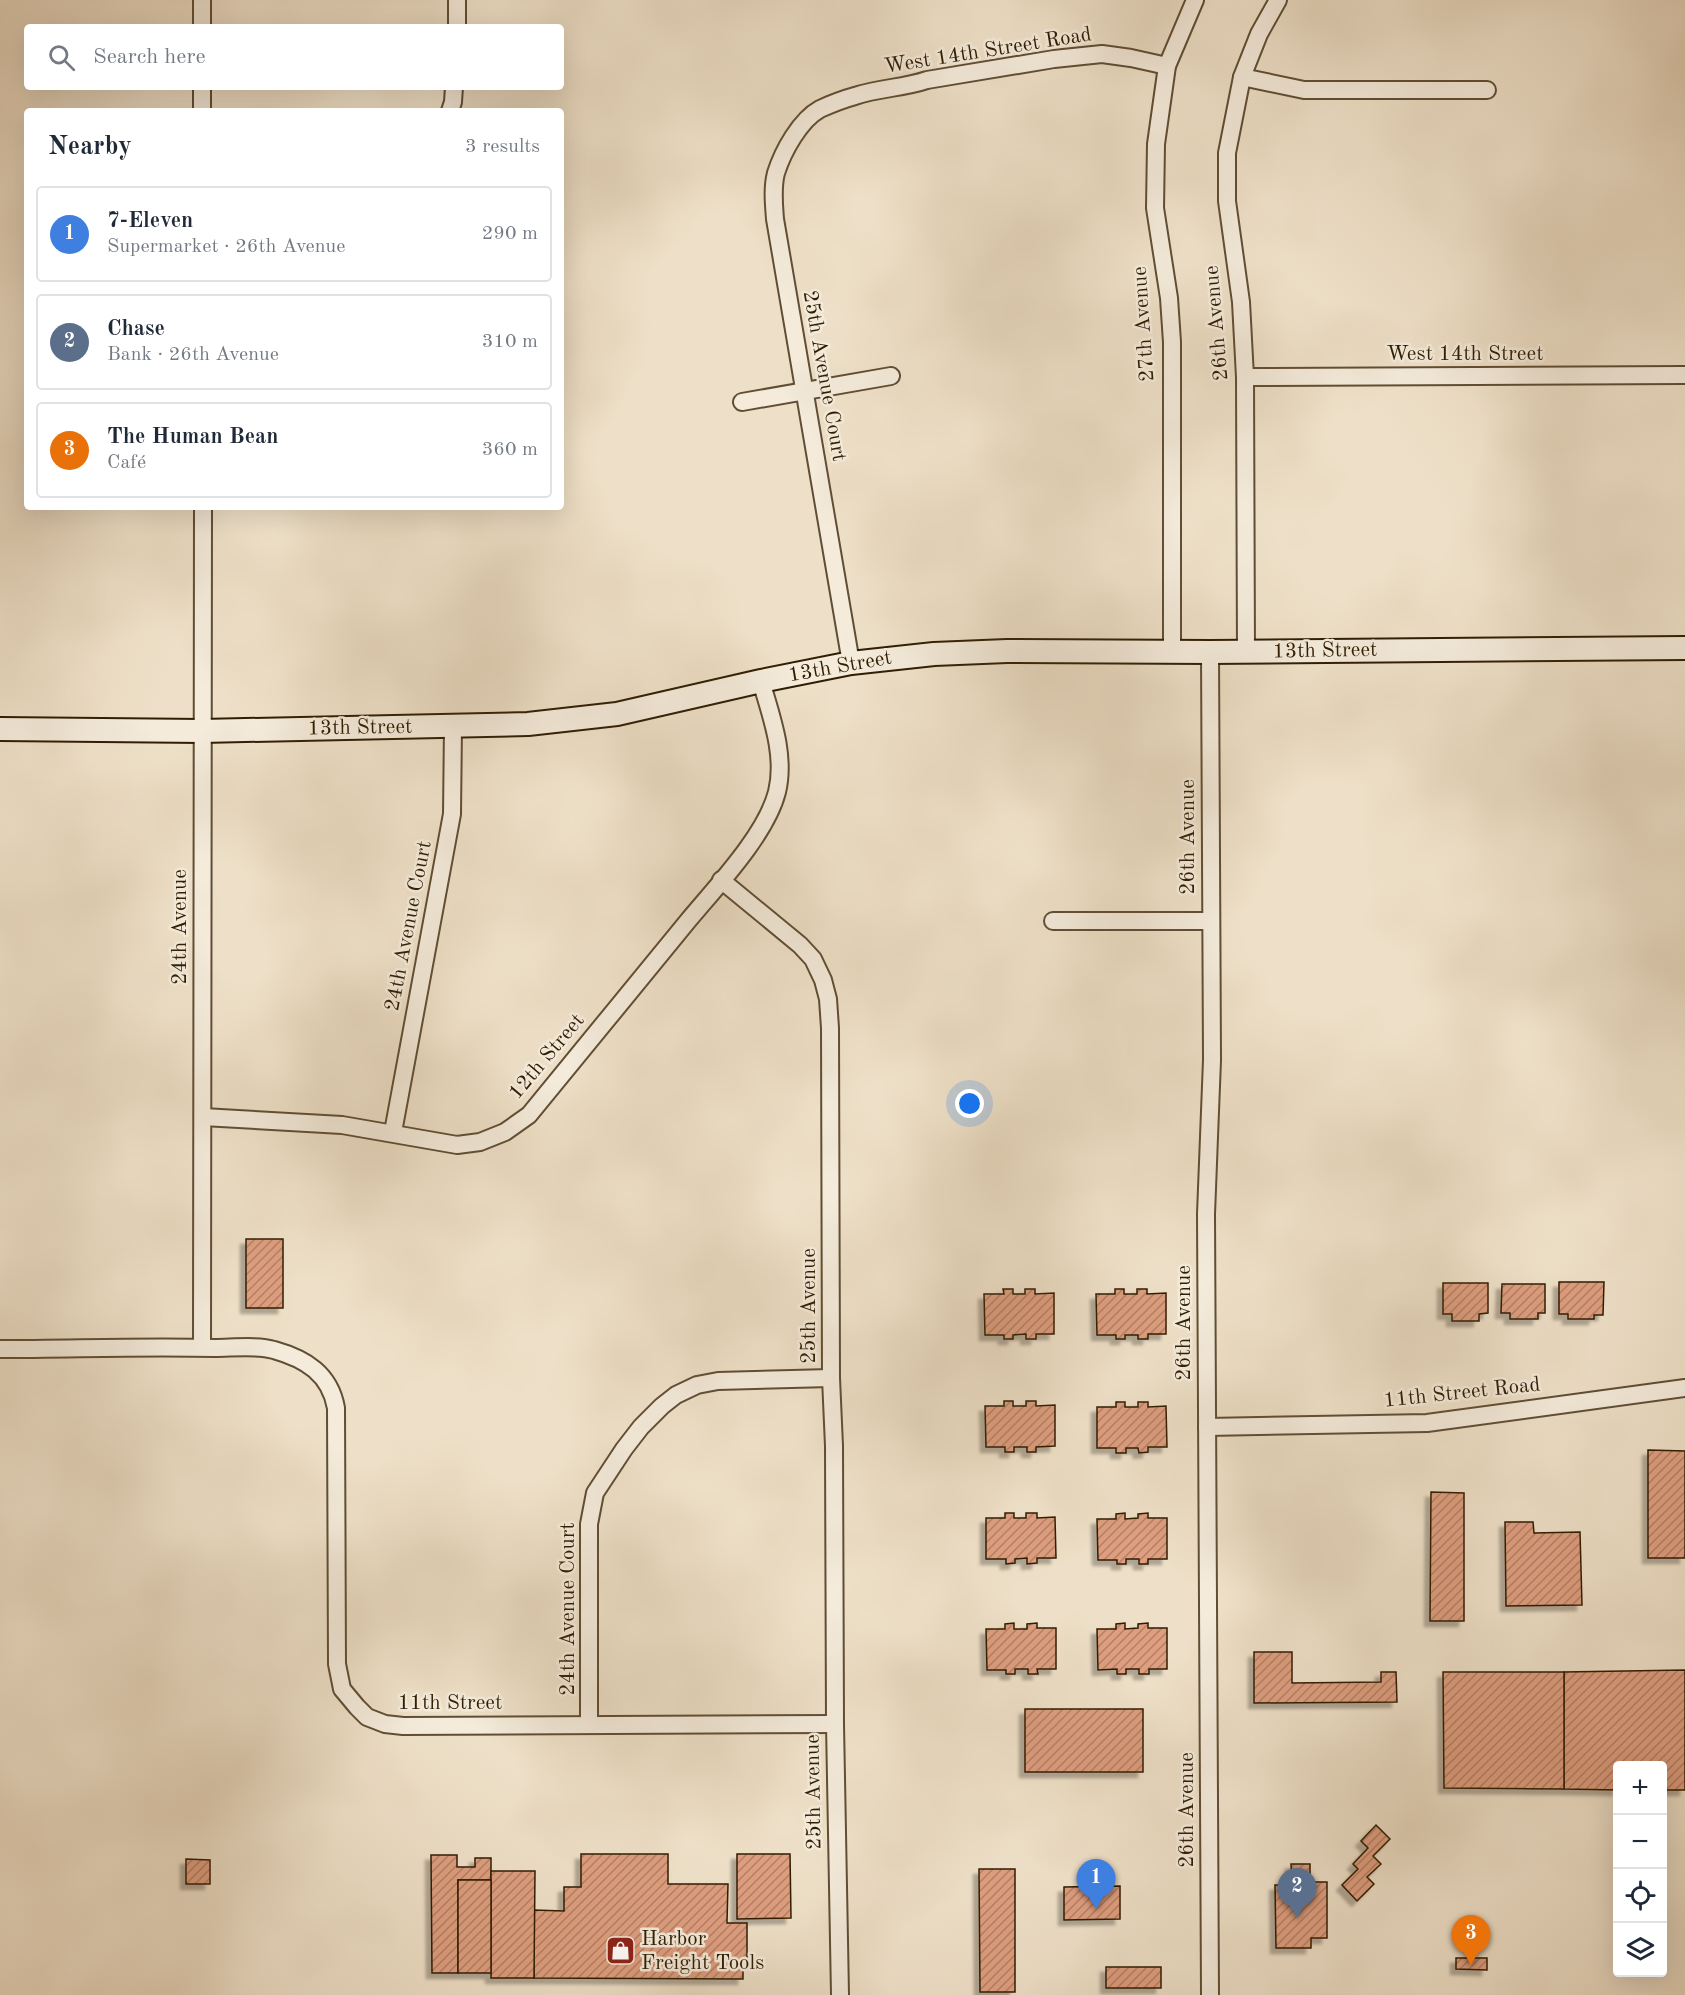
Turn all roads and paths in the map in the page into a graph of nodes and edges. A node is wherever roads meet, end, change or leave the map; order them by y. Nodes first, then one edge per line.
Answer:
1 (202, 0) edge
2 (457, 0) edge
3 (1195, 0) edge
4 (1278, 0) edge
5 (202, 24) edge
6 (457, 24) edge
7 (1167, 66) junction
8 (1242, 77) junction
9 (202, 90) edge
10 (454, 90) edge
11 (1487, 90) dead end
12 (202, 108) edge
13 (451, 108) edge
14 (819, 110) joint
15 (1685, 375) edge
16 (891, 376) dead end
17 (1245, 377) junction
18 (804, 391) junction
19 (742, 402) dead end
20 (202, 510) edge
21 (1685, 648) edge
22 (1172, 652) junction
23 (1210, 652) junction
24 (1246, 652) junction
25 (850, 663) junction
26 (760, 681) junction
27 (453, 727) junction
28 (0, 729) edge
29 (202, 731) junction
30 (721, 880) junction
31 (1053, 921) dead end
32 (1210, 921) junction
33 (203, 1117) junction
34 (393, 1132) junction
35 (202, 1347) junction
36 (0, 1350) edge
37 (831, 1378) junction
38 (1685, 1388) edge
39 (1207, 1427) junction
40 (835, 1724) junction
41 (589, 1725) junction
42 (840, 1995) edge
43 (1210, 1995) edge

1 - 5 street
2 - 6 street
3 - 7 street, 27th Avenue
4 - 8 street, 26th Avenue
7 - 14 street, West 14th Street Road
7 - 22 street, 27th Avenue
8 - 11 street
8 - 17 street, 26th Avenue
9 - 12 street
10 - 13 street
14 - 18 street, 25th Avenue Court
15 - 17 street, West 14th Street
16 - 18 street
17 - 24 street, 26th Avenue
18 - 19 street
18 - 25 street, 25th Avenue Court
20 - 29 street, 24th Avenue
21 - 24 street, 13th Street
22 - 23 street, 13th Street
22 - 25 street, 13th Street
23 - 24 street, 13th Street
23 - 32 street, 26th Avenue
25 - 26 street, 13th Street
26 - 27 street, 13th Street
26 - 30 street
27 - 29 street, 13th Street
27 - 34 street, 24th Avenue Court
28 - 29 street, 13th Street
29 - 33 street, 24th Avenue
30 - 34 street, 12th Street
30 - 37 street, 25th Avenue
31 - 32 street
32 - 39 street, 26th Avenue
33 - 34 street, 12th Street
33 - 35 street, 24th Avenue
35 - 36 street, 11th Street
35 - 41 street, 11th Street
37 - 40 street, 25th Avenue
37 - 41 street, 24th Avenue Court
38 - 39 street, 11th Street Road
39 - 43 street, 26th Avenue
40 - 41 street, 11th Street
40 - 42 street, 25th Avenue

